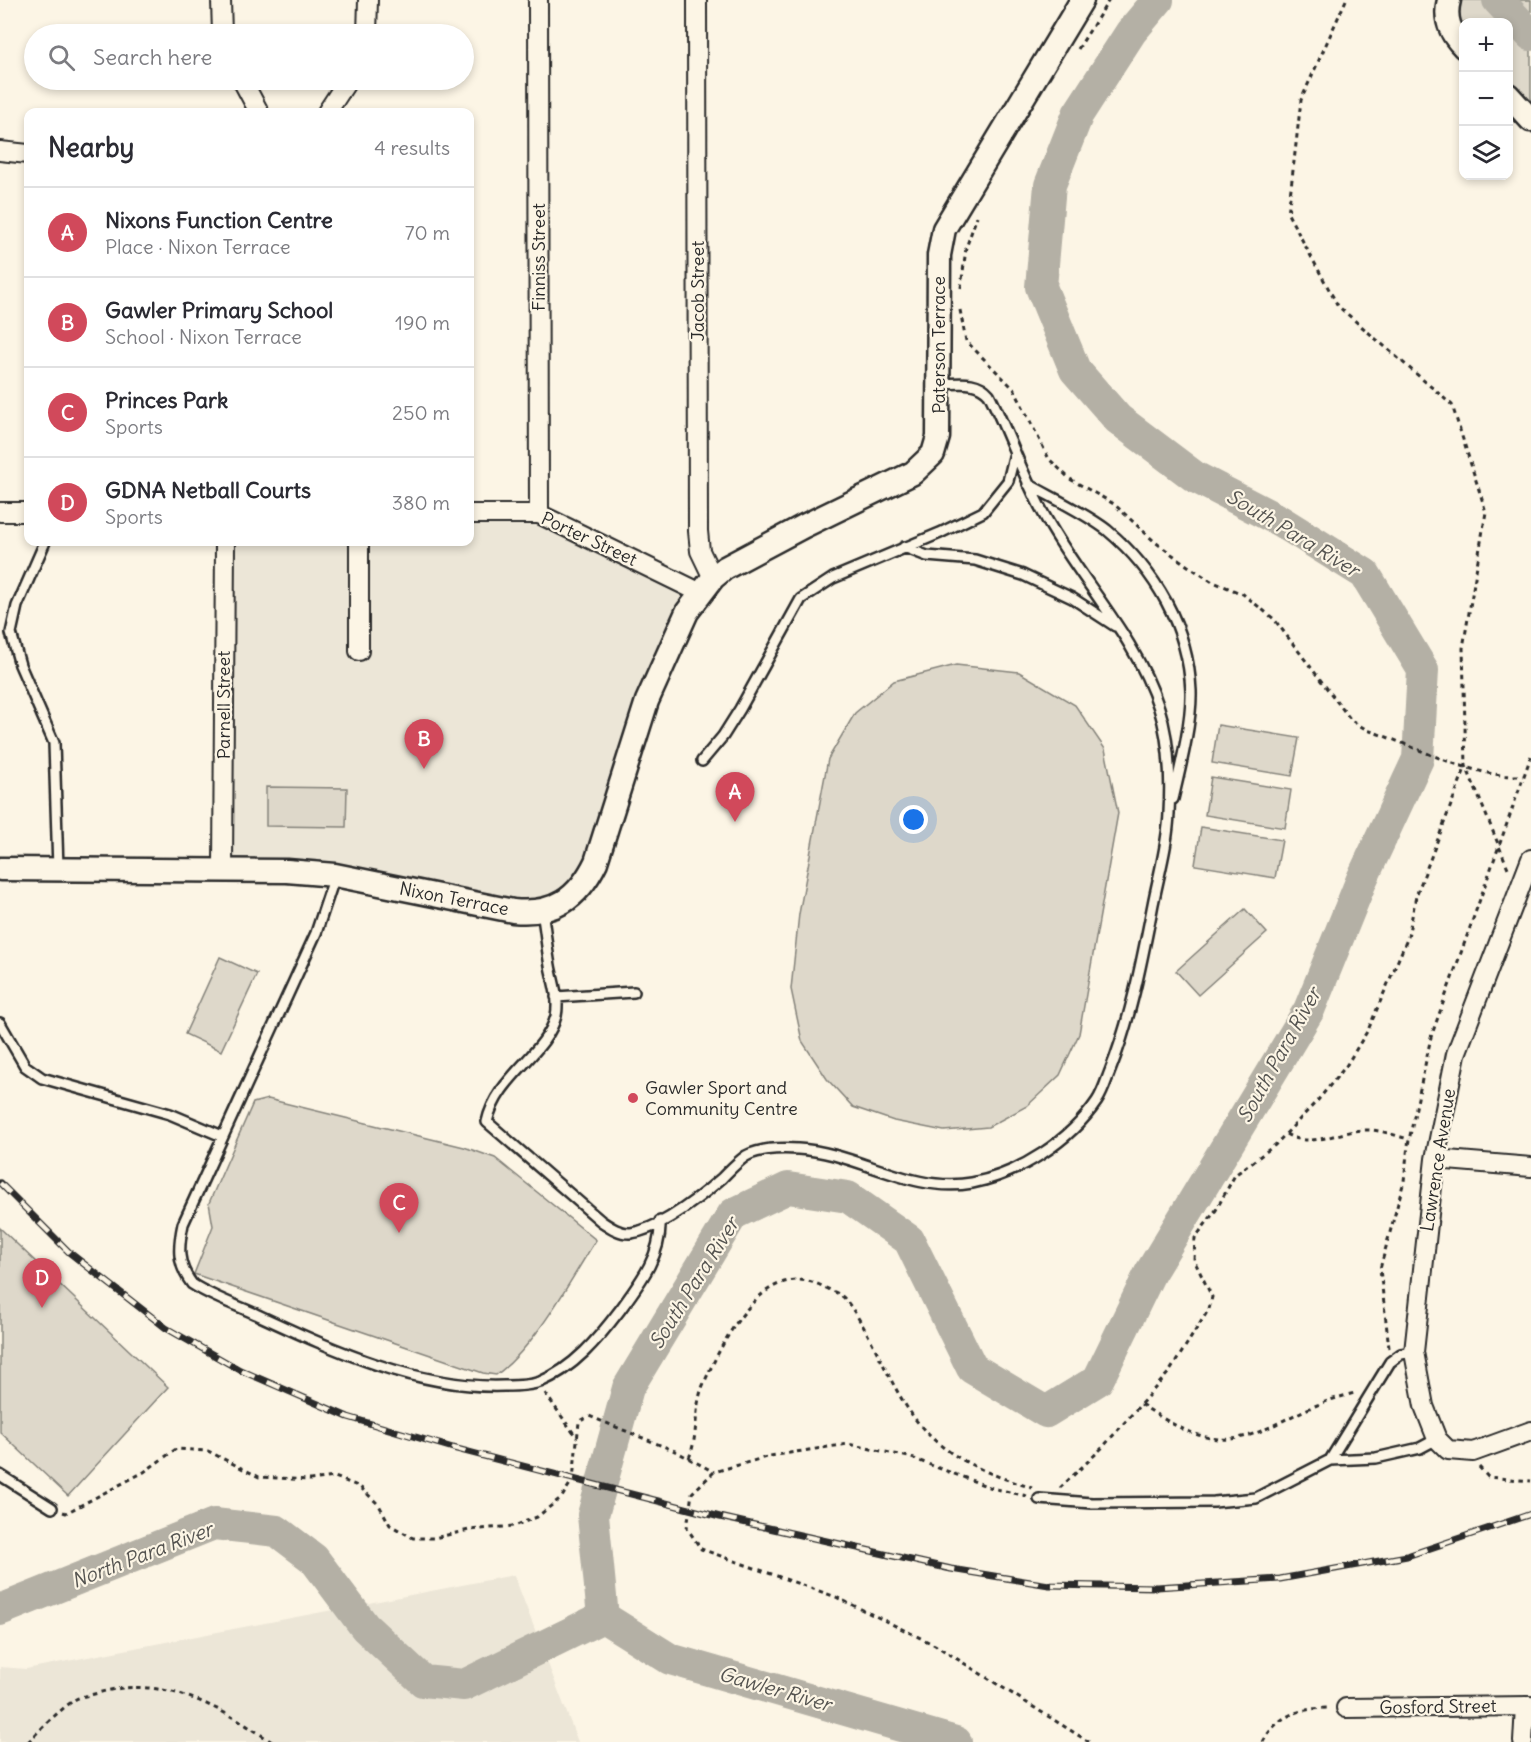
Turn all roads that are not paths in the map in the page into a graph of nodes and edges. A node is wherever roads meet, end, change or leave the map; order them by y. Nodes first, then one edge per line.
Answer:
1 (221, 0) edge
2 (368, 0) edge
3 (538, 0) edge
4 (698, 0) edge
5 (1082, 0) edge
6 (1449, 0) edge
7 (222, 24) edge
8 (367, 24) edge
9 (1459, 40) edge
10 (247, 90) edge
11 (341, 90) edge
12 (1513, 100) edge
13 (256, 108) edge
14 (330, 108) edge
15 (1531, 120) edge
16 (0, 152) edge
17 (24, 154) edge
18 (940, 384) junction
19 (1016, 453) junction
20 (1028, 483) junction
21 (0, 512) edge
22 (24, 512) edge
23 (474, 514) edge
24 (539, 514) junction
25 (43, 546) edge
26 (225, 546) edge
27 (359, 546) edge
28 (904, 547) junction
29 (707, 586) junction
30 (1119, 629) junction
31 (359, 651) dead end
32 (702, 761) dead end
33 (1169, 816) junction
34 (1531, 859) edge
35 (0, 869) edge
36 (58, 869) junction
37 (223, 869) junction
38 (335, 876) junction
39 (542, 912) junction
40 (634, 992) dead end
41 (556, 998) junction
42 (0, 1023) edge
43 (222, 1136) junction
44 (1435, 1159) junction
45 (1531, 1167) edge
46 (660, 1221) junction
47 (1414, 1352) junction
48 (1531, 1431) edge
49 (1437, 1439) junction
50 (1330, 1460) junction
51 (0, 1475) edge
52 (1040, 1499) road end
53 (52, 1508) road end
54 (1528, 1706) edge
55 (1346, 1708) road end
56 (1523, 1742) edge

1 - 7 street
2 - 8 street
3 - 24 street, Finniss Street
4 - 29 street, Jacob Street
5 - 18 street, Paterson Terrace
6 - 9 street
10 - 13 street
11 - 14 street
12 - 15 street
16 - 17 street
18 - 19 lane
18 - 29 street, Paterson Terrace
19 - 20 lane
19 - 28 lane
20 - 30 lane
20 - 33 lane
21 - 22 street
23 - 24 street, Porter Street
24 - 29 street, Porter Street
25 - 36 lane
26 - 37 street, Parnell Street
27 - 31 street
28 - 30 lane
28 - 32 lane
29 - 39 street, Nixon Terrace
30 - 33 lane
33 - 46 lane
34 - 44 street, Lawrence Avenue
35 - 36 street, Nixon Terrace
36 - 37 street, Nixon Terrace
37 - 38 street, Nixon Terrace
38 - 39 street, Nixon Terrace
38 - 43 lane
39 - 41 lane
40 - 41 lane
41 - 46 lane
42 - 43 lane
43 - 46 lane
44 - 45 street
44 - 47 street, Lawrence Avenue
47 - 49 street, Lawrence Avenue
47 - 50 lane
48 - 49 street
49 - 50 lane
50 - 52 lane
51 - 53 lane
54 - 55 street, Gosford Street
54 - 56 street

